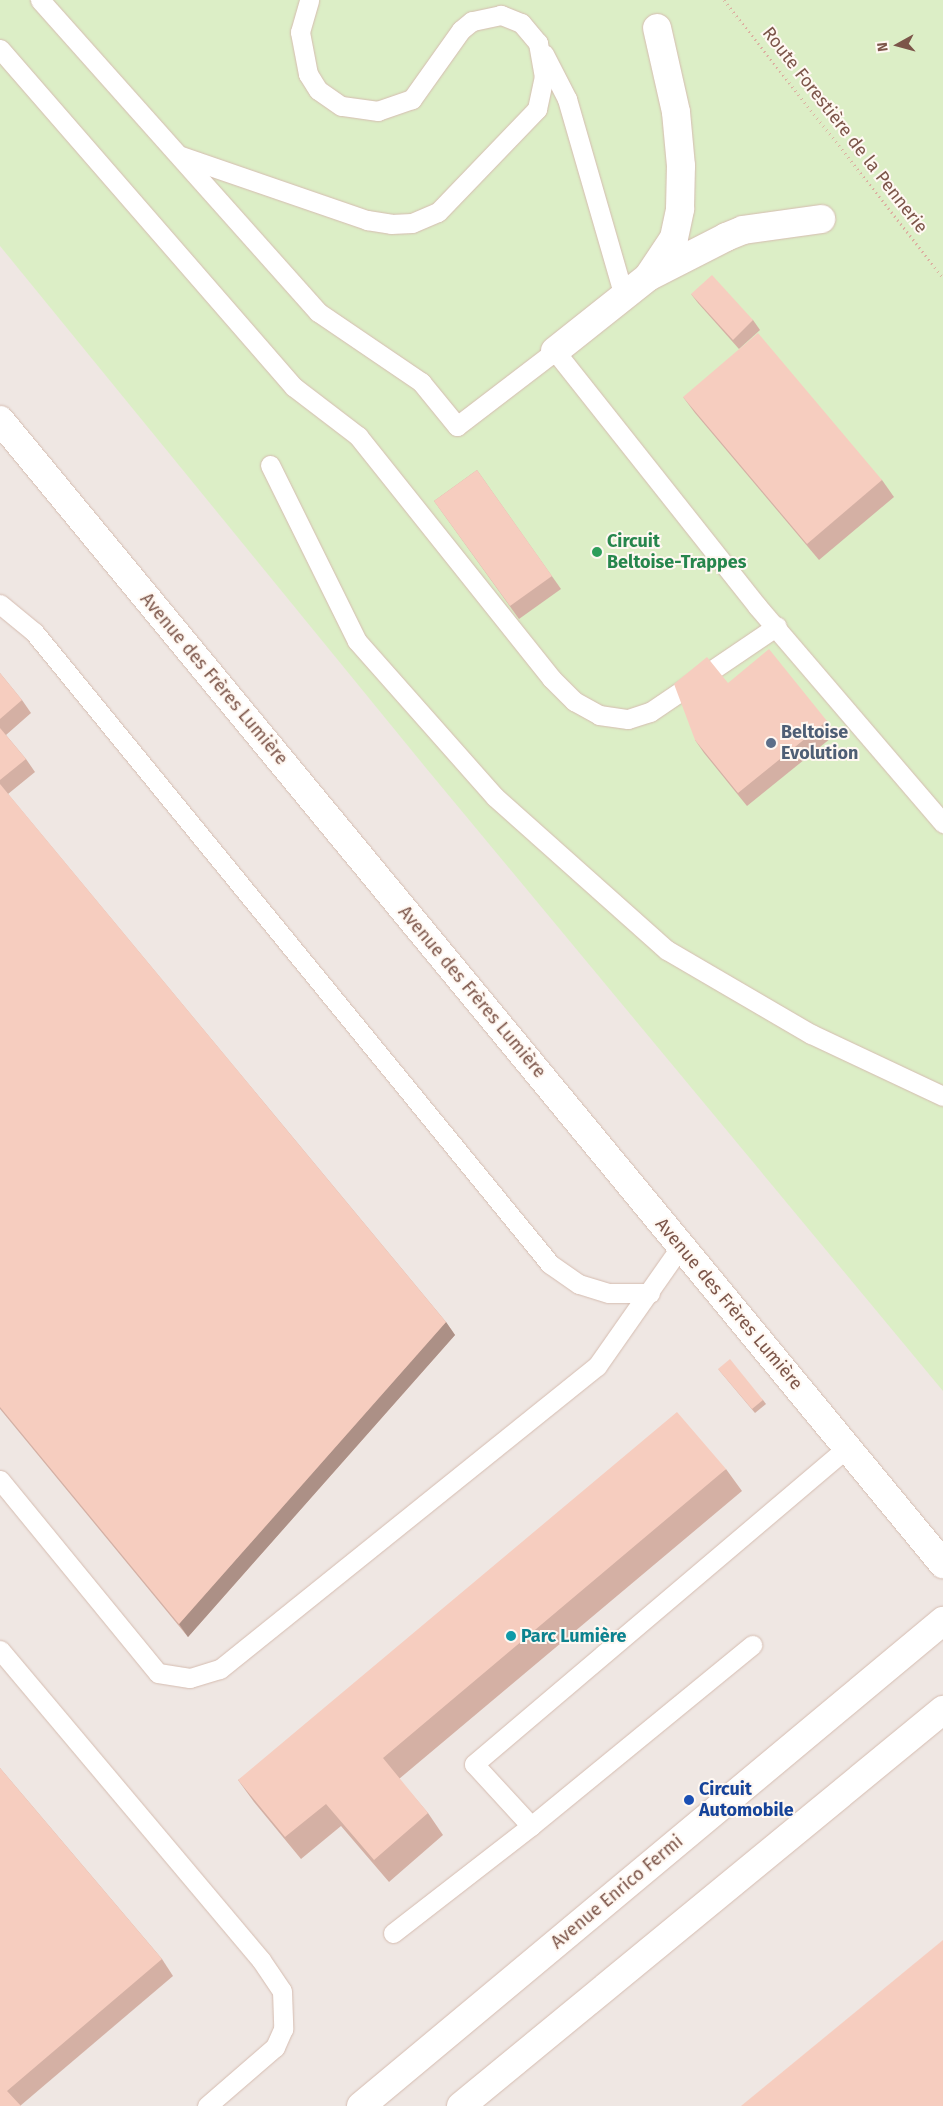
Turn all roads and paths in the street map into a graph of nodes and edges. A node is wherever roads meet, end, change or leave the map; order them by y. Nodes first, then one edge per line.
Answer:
1 (40, 0) edge
2 (309, 0) edge
3 (724, 0) edge
4 (657, 28) dead end
5 (538, 43) junction
6 (0, 49) edge
7 (180, 156) junction
8 (821, 218) dead end
9 (648, 277) junction
10 (943, 277) edge
11 (624, 297) junction
12 (555, 351) junction
13 (0, 420) edge
14 (270, 465) dead end
15 (0, 604) edge
16 (777, 626) junction
17 (943, 823) edge
18 (943, 1096) edge
19 (681, 1246) junction
20 (650, 1293) junction
21 (848, 1447) junction
22 (0, 1480) edge
23 (943, 1564) edge
24 (943, 1621) edge
25 (752, 1645) dead end
26 (0, 1650) edge
27 (943, 1710) edge
28 (531, 1826) junction
29 (393, 1933) dead end
30 (371, 2098) edge
31 (207, 2106) edge
32 (462, 2106) edge

1 - 7 lane
2 - 5 lane
3 - 10 path, Route Forestière de la Pennerie
4 - 9 street
5 - 7 lane
5 - 11 lane
6 - 16 lane
7 - 12 lane
8 - 9 street
9 - 11 street
11 - 12 street
12 - 16 lane
13 - 19 street, Avenue des Frères Lumière
14 - 18 lane
15 - 20 lane
16 - 17 lane
19 - 20 lane
19 - 21 street, Avenue des Frères Lumière
20 - 22 lane
21 - 23 street, Avenue des Frères Lumière
21 - 28 lane
24 - 30 street, Avenue Enrico Fermi
25 - 28 lane
26 - 31 lane
27 - 32 street
28 - 29 lane

